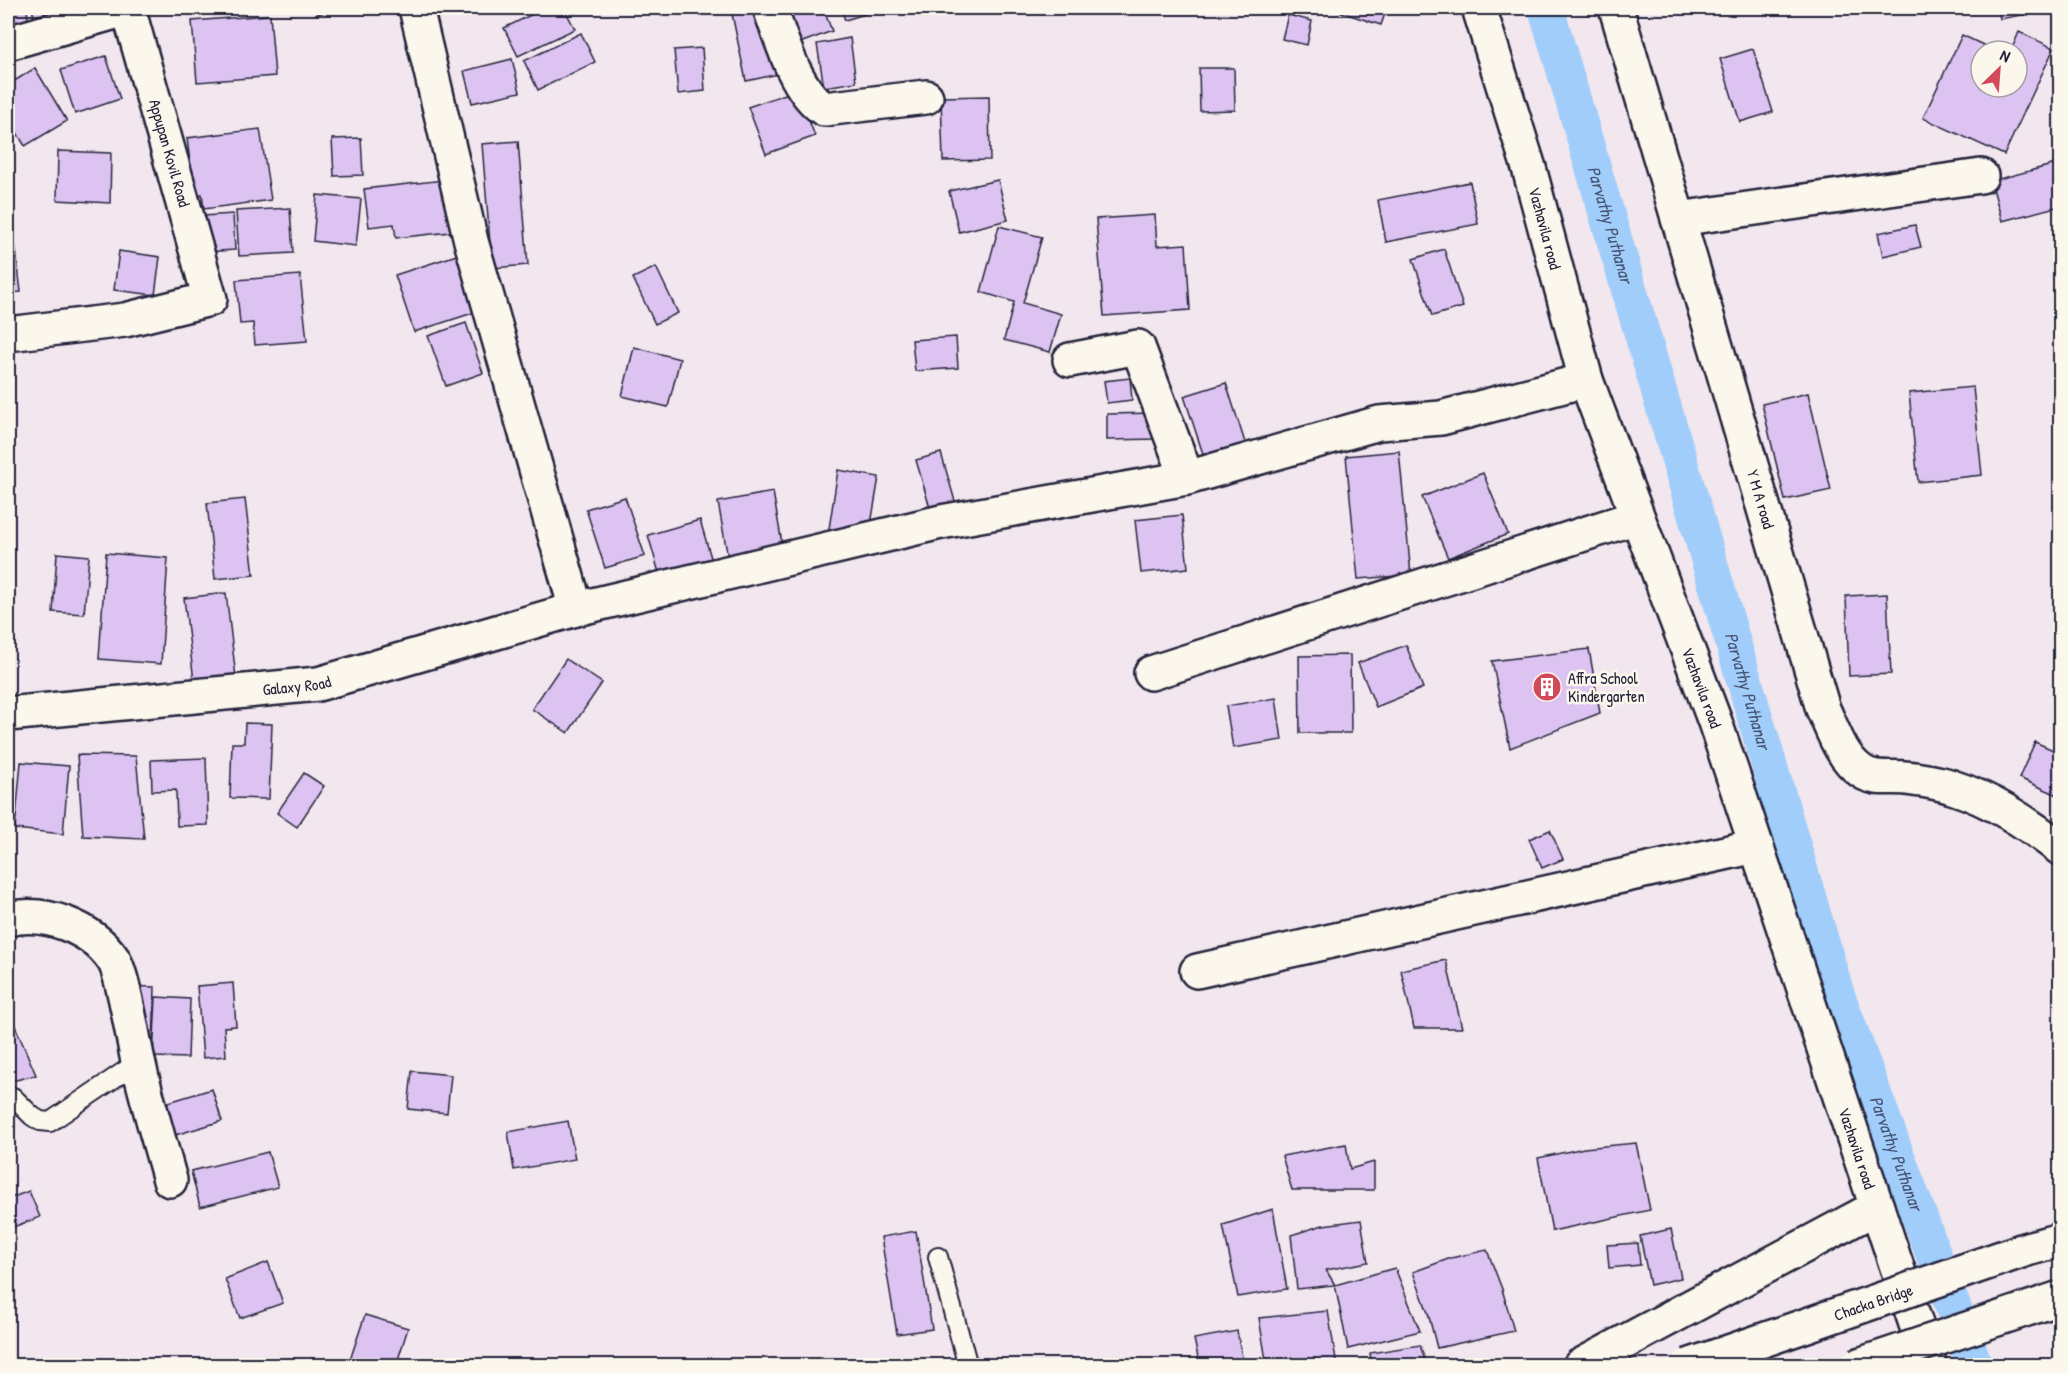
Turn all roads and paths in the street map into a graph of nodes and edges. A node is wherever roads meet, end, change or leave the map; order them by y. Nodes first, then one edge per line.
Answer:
1 (128, 8) edge
2 (416, 8) edge
3 (770, 8) edge
4 (1479, 8) edge
5 (1616, 8) edge
6 (8, 43) edge
7 (926, 97) dead end
8 (1981, 176) dead end
9 (1678, 219) junction
10 (8, 334) edge
11 (1070, 360) dead end
12 (1586, 380) junction
13 (1186, 478) junction
14 (1637, 517) junction
15 (576, 609) junction
16 (1151, 673) dead end
17 (8, 714) edge
18 (1756, 846) junction
19 (2061, 848) edge
20 (8, 919) edge
21 (1197, 971) dead end
22 (138, 1062) junction
23 (8, 1096) edge
24 (170, 1180) dead end
25 (1876, 1207) junction
26 (2061, 1240) edge
27 (938, 1257) dead end
28 (2061, 1298) edge
29 (968, 1365) edge
30 (1580, 1365) edge
31 (1688, 1365) edge
32 (1856, 1365) edge
33 (1930, 1365) edge

1 - 6 street
1 - 10 street, Appupan Kovil Road
2 - 15 street
3 - 7 street
4 - 12 street, Vazhavila road
5 - 9 street, Y M A road
8 - 9 street
9 - 19 street, Y M A road
11 - 13 street
12 - 13 street, Galaxy Road
12 - 14 street, Vazhavila road
13 - 15 street, Galaxy Road
14 - 16 street
14 - 18 street, Vazhavila road
15 - 17 street, Galaxy Road
18 - 21 street
18 - 25 street, Vazhavila road
20 - 22 street
22 - 23 lane
22 - 24 street
25 - 30 street
25 - 33 street, Vazhavila road
26 - 31 street, Chacka Bridge, bridge
27 - 29 lane
28 - 32 street, bridge

